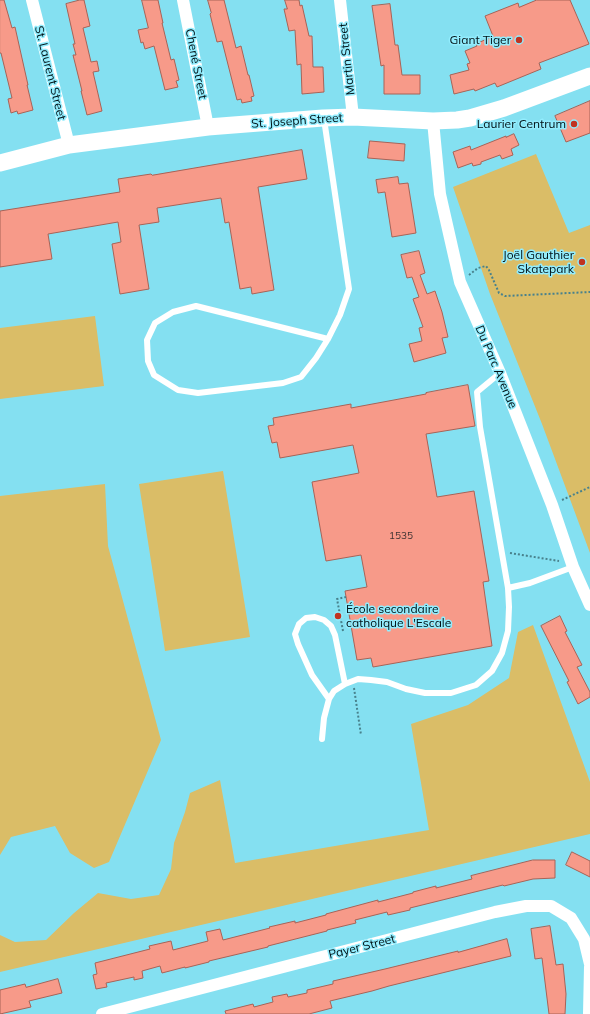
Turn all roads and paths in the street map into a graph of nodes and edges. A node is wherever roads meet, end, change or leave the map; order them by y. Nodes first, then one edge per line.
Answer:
1 (32, 0) edge
2 (183, 0) edge
3 (340, 0) edge
4 (590, 76) edge
5 (353, 117) junction
6 (324, 118) junction
7 (433, 120) junction
8 (208, 127) junction
9 (69, 145) junction
10 (0, 163) edge
11 (460, 282) junction
12 (590, 292) edge
13 (328, 339) junction
14 (500, 373) junction
15 (590, 487) edge
16 (552, 506) junction
17 (502, 551) junction
18 (568, 564) junction
19 (508, 588) junction
20 (590, 605) edge
21 (353, 681) junction
22 (345, 684) junction
23 (329, 699) junction
24 (361, 735) dead end
25 (322, 739) dead end
26 (590, 966) edge
27 (102, 1014) edge
28 (589, 1014) edge

1 - 9 street, St. Laurent Street
2 - 8 street, Chené Street
3 - 5 street, Martin Street
4 - 7 street, St. Joseph Street
5 - 6 street, St. Joseph Street
5 - 7 street, St. Joseph Street
6 - 8 street, St. Joseph Street
6 - 13 lane
7 - 11 street, Du Parc Avenue
8 - 9 street, St. Joseph Street
9 - 10 street, St. Joseph Street
11 - 12 path
11 - 14 street, Du Parc Avenue
13 - 13 lane
14 - 16 street, Du Parc Avenue
14 - 17 lane
15 - 16 path
16 - 18 street, Du Parc Avenue
17 - 18 path
17 - 19 lane
18 - 19 lane
18 - 20 street, Du Parc Avenue
19 - 21 lane
21 - 22 lane
21 - 24 path
22 - 23 lane
22 - 23 lane
23 - 25 lane
26 - 27 street, Payer Street
26 - 28 street, Payer Street

